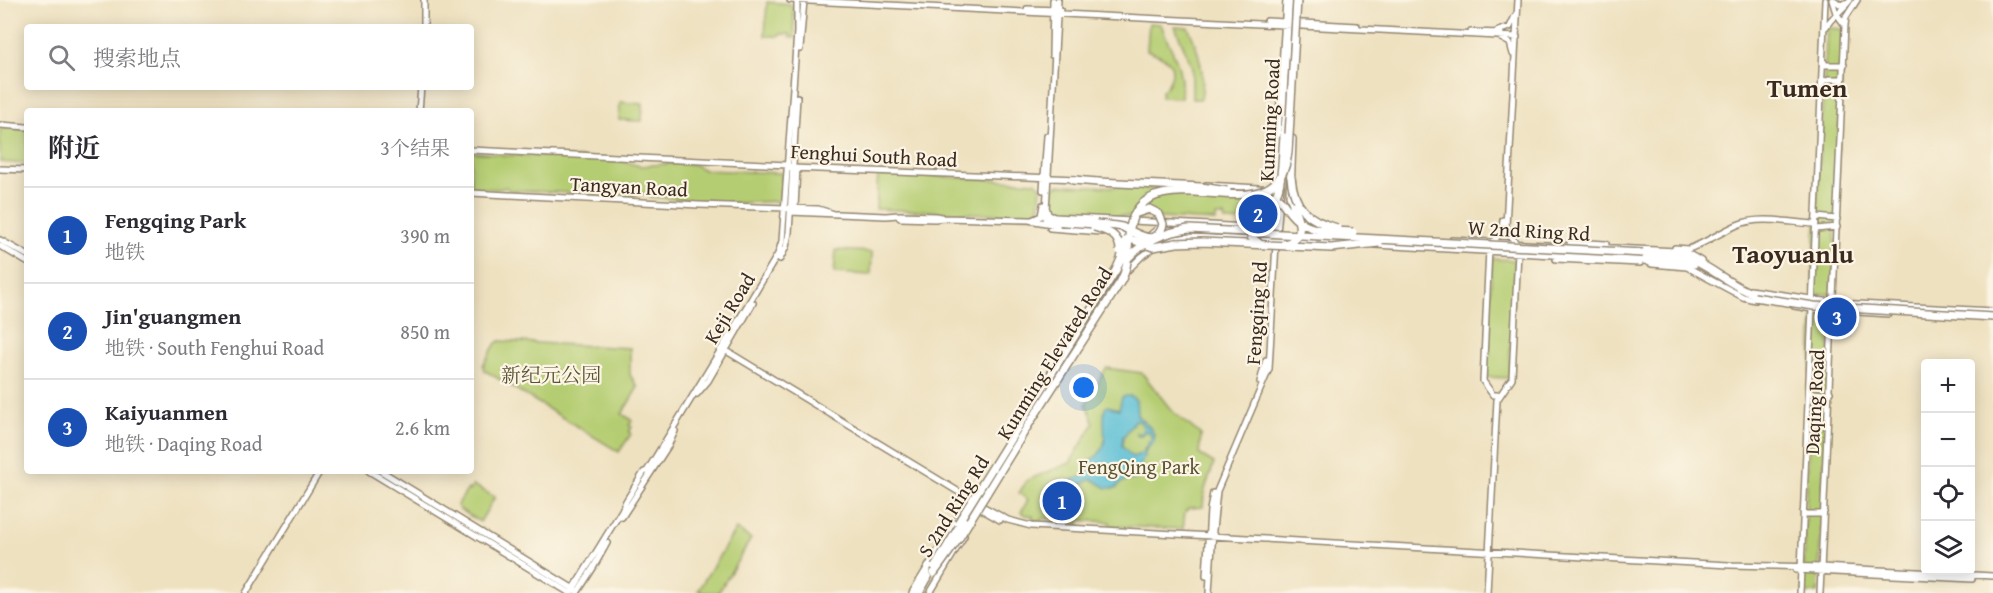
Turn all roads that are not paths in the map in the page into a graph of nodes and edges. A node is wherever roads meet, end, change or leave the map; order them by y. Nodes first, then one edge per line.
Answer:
1 (425, 0) edge
2 (790, 0) edge
3 (800, 0) edge
4 (858, 0) edge
5 (1053, 0) edge
6 (1059, 0) edge
7 (1292, 0) edge
8 (1517, 0) edge
9 (1825, 0) edge
10 (1833, 0) edge
11 (1850, 0) edge
12 (1857, 0) edge
13 (1055, 12) junction
14 (1837, 15) junction
15 (1515, 16) junction
16 (425, 24) edge
17 (1286, 24) junction
18 (1845, 25) junction
19 (1824, 32) junction
20 (1491, 34) junction
21 (1515, 35) junction
22 (1513, 54) junction
23 (1823, 61) junction
24 (1844, 65) junction
25 (1822, 82) junction
26 (1290, 83) junction
27 (1843, 83) junction
28 (422, 90) edge
29 (1291, 105) junction
30 (421, 108) edge
31 (2, 125) edge
32 (24, 126) edge
33 (474, 150) edge
34 (792, 167) junction
35 (0, 169) edge
36 (24, 170) edge
37 (1291, 177) junction
38 (1046, 179) junction
39 (1073, 180) junction
40 (1179, 189) joint
41 (1275, 189) junction
42 (474, 193) edge
43 (1235, 193) junction
44 (788, 209) junction
45 (1046, 210) joint
46 (1837, 219) junction
47 (1029, 220) junction
48 (1007, 221) junction
49 (1095, 223) junction
50 (1167, 223) junction
51 (1130, 224) junction
52 (1816, 224) junction
53 (1837, 227) junction
54 (1275, 231) junction
55 (1353, 232) junction
56 (1371, 238) junction
57 (0, 240) edge
58 (1257, 241) junction
59 (1494, 241) junction
60 (1290, 242) junction
61 (1515, 242) junction
62 (1175, 243) junction
63 (1272, 243) junction
64 (1379, 243) junction
65 (1522, 243) junction
66 (1701, 245) junction
67 (0, 246) edge
68 (1133, 248) junction
69 (1688, 249) junction
70 (1665, 250) junction
71 (1677, 251) junction
72 (24, 253) edge
73 (1489, 253) junction
74 (1273, 255) junction
75 (1518, 255) junction
76 (1643, 256) junction
77 (1141, 258) junction
78 (24, 260) edge
79 (1678, 261) junction
80 (1696, 262) junction
81 (1656, 264) junction
82 (1812, 301) junction
83 (1835, 303) junction
84 (1812, 309) junction
85 (1835, 311) junction
86 (1993, 315) edge
87 (1091, 316) junction
88 (723, 351) junction
89 (1809, 394) junction
90 (1496, 395) junction
91 (1829, 395) junction
92 (320, 474) edge
93 (374, 474) edge
94 (386, 474) edge
95 (969, 500) junction
96 (981, 508) junction
97 (1803, 514) junction
98 (1823, 515) junction
99 (958, 523) junction
100 (1210, 538) junction
101 (1488, 552) junction
102 (1801, 569) junction
103 (1821, 569) junction
104 (933, 572) junction
105 (1993, 578) edge
106 (575, 592) edge
107 (247, 593) edge
108 (912, 593) edge
109 (921, 593) edge
110 (930, 593) edge
111 (1208, 593) edge
112 (1485, 593) edge
113 (1800, 593) edge
114 (1820, 593) edge

1 - 16 main road
2 - 3 main road
3 - 13 main road
3 - 34 main road, Keji Road
4 - 13 main road
5 - 13 main road
6 - 13 main road
7 - 17 main road, Kunming Road
7 - 26 highway, Kunming Elevated Road, bridge
7 - 29 highway, bridge
8 - 15 main road
8 - 21 main road
9 - 19 main road, Daqing Road
10 - 11 main road
10 - 14 main road
11 - 14 main road
12 - 18 main road
13 - 17 main road
13 - 38 main road
14 - 18 main road
14 - 19 main road
15 - 20 main road
15 - 21 main road
17 - 20 main road
17 - 41 main road, Kunming Road
17 - 54 main road, Kunming Road
18 - 24 main road, Daqing Road
19 - 23 main road, Daqing Road
20 - 21 main road
20 - 22 main road
21 - 22 main road
21 - 61 main road
22 - 59 main road
23 - 24 main road
23 - 25 main road, Daqing Road
24 - 27 main road, Daqing Road
25 - 27 main road
25 - 52 main road, Daqing Road
26 - 43 highway, Kunming Elevated Road, bridge
26 - 63 highway, bridge
27 - 46 main road, Daqing Road
28 - 30 main road
29 - 37 highway, bridge
29 - 51 highway, bridge
31 - 32 main road
33 - 34 main road, Fenghui South Road
34 - 38 main road, Fenghui South Road
34 - 44 main road, Keji Road
35 - 36 main road
37 - 55 highway, bridge
37 - 62 highway, bridge
38 - 39 main road, Fenghui South Road
38 - 40 main road
38 - 45 main road
38 - 47 main road
39 - 41 main road, Fenghui South Road
39 - 43 highway, bridge
40 - 55 highway, bridge
41 - 54 main road, Kunming Road
42 - 44 main road, Tangyan Road
43 - 87 highway, Kunming Elevated Road, bridge
44 - 48 main road, Tangyan Road
44 - 88 main road, Keji Road
45 - 49 highway
46 - 52 main road
46 - 53 main road, Daqing Road
47 - 48 main road, Tangyan Road
47 - 49 main road, Tangyan Road
48 - 68 main road
49 - 50 main road, Tangyan Road
49 - 51 highway, bridge
49 - 62 highway, bridge
49 - 87 highway, bridge
50 - 54 main road, Tangyan Road
50 - 68 main road
51 - 104 highway, Kunming Elevated Road, bridge
52 - 53 main road
52 - 66 main road
52 - 82 main road, Daqing Road
53 - 83 main road, Daqing Road
54 - 59 main road, Tangyan Road
54 - 63 main road, Kunming Road
55 - 56 highway, bridge
56 - 76 highway, W 2nd Ring Rd, bridge
56 - 87 highway, W 2nd Ring Rd, bridge
57 - 72 main road
58 - 63 main road
58 - 74 main road
58 - 77 main road
59 - 61 main road, Tangyan Road
59 - 73 main road
60 - 63 main road
60 - 73 main road
60 - 74 main road
61 - 65 main road, Tangyan Road
61 - 75 main road
62 - 63 highway, bridge
63 - 64 highway, bridge
63 - 74 main road, Fengqing Rd
64 - 76 highway, W 2nd Ring Rd, bridge
64 - 87 highway, W 2nd Ring Rd, bridge
65 - 69 main road
65 - 70 main road
66 - 69 main road
66 - 80 main road
67 - 78 main road
68 - 77 main road
68 - 95 main road
69 - 71 main road
70 - 71 main road
70 - 80 highway
71 - 80 main road
73 - 75 main road
73 - 90 main road
74 - 100 main road, Fengqing Rd
75 - 76 main road
75 - 81 main road
75 - 90 main road
76 - 79 highway
76 - 80 highway, W 2nd Ring Rd
76 - 81 main road
77 - 96 main road
79 - 80 highway
79 - 81 highway
80 - 82 main road
80 - 86 highway, W 2nd Ring Rd, bridge
81 - 84 main road
82 - 83 main road
82 - 84 main road, Daqing Road
83 - 85 main road, Daqing Road
83 - 86 main road
84 - 85 main road
84 - 89 main road, Daqing Road
85 - 86 main road
85 - 91 main road, Daqing Road
87 - 99 highway, Kunming Elevated Road, bridge
87 - 104 highway, S 2nd Ring Rd, bridge
88 - 95 main road
88 - 106 main road, Keji Road
89 - 91 main road
89 - 97 main road, Daqing Road
90 - 101 main road
91 - 98 main road, Daqing Road
92 - 107 main road
93 - 106 main road
94 - 106 main road
95 - 96 main road
95 - 108 main road
96 - 100 main road
96 - 110 main road
97 - 98 main road
97 - 102 main road, Daqing Road
98 - 103 main road, Daqing Road
99 - 104 highway, bridge
99 - 108 highway
100 - 101 main road
100 - 111 main road, Fengqing Rd
101 - 102 main road
101 - 112 main road
102 - 103 main road
102 - 113 main road, Daqing Road
103 - 105 main road
103 - 114 main road, Daqing Road
104 - 109 highway, S 2nd Ring Rd

